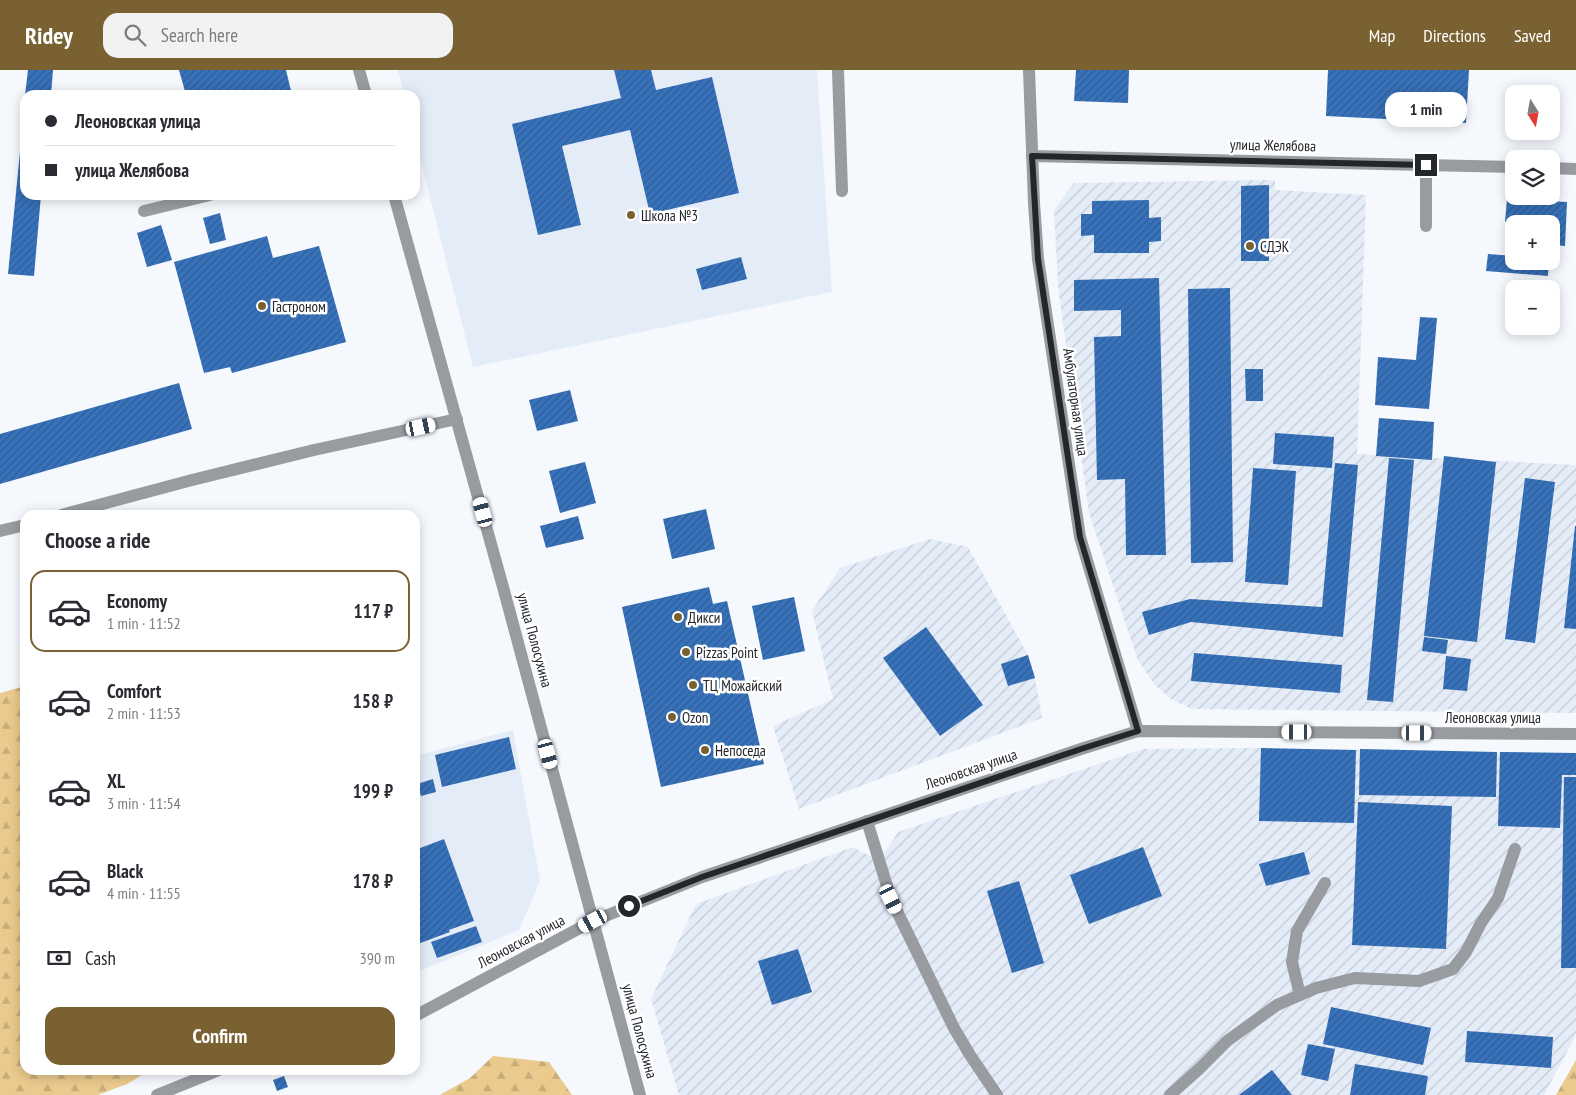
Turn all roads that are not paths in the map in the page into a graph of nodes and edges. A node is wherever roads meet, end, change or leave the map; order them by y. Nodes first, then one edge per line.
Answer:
1 (359, 70) edge
2 (838, 70) edge
3 (1029, 70) edge
4 (365, 90) edge
5 (1032, 156) junction
6 (1426, 165) junction
7 (1505, 167) edge
8 (1560, 168) edge
9 (1576, 169) edge
10 (842, 190) dead end
11 (189, 200) edge
12 (395, 200) edge
13 (144, 211) dead end
14 (1426, 226) dead end
15 (457, 419) junction
16 (80, 510) edge
17 (20, 526) edge
18 (0, 531) edge
19 (1138, 731) junction
20 (1576, 734) edge
21 (867, 821) junction
22 (1515, 849) dead end
23 (1325, 883) dead end
24 (593, 921) junction
25 (1300, 995) junction
26 (420, 1013) edge
27 (207, 1075) edge
28 (157, 1095) edge
29 (640, 1095) edge
30 (997, 1095) edge
31 (1170, 1095) edge

1 - 4 street
2 - 10 street
3 - 5 street, Амбулаторная улица
5 - 6 street, улица Желябова
5 - 19 street, Амбулаторная улица
6 - 7 street, улица Желябова
6 - 14 street
8 - 9 street
11 - 13 street
12 - 15 street, улица Полосухина
15 - 16 street
15 - 24 street, улица Полосухина
17 - 18 street
19 - 20 street, Леоновская улица
19 - 21 street, Леоновская улица
21 - 24 street, Леоновская улица
21 - 30 street
22 - 25 street
23 - 25 street
24 - 26 street, Леоновская улица
24 - 29 street, улица Полосухина
25 - 31 street
27 - 28 street

